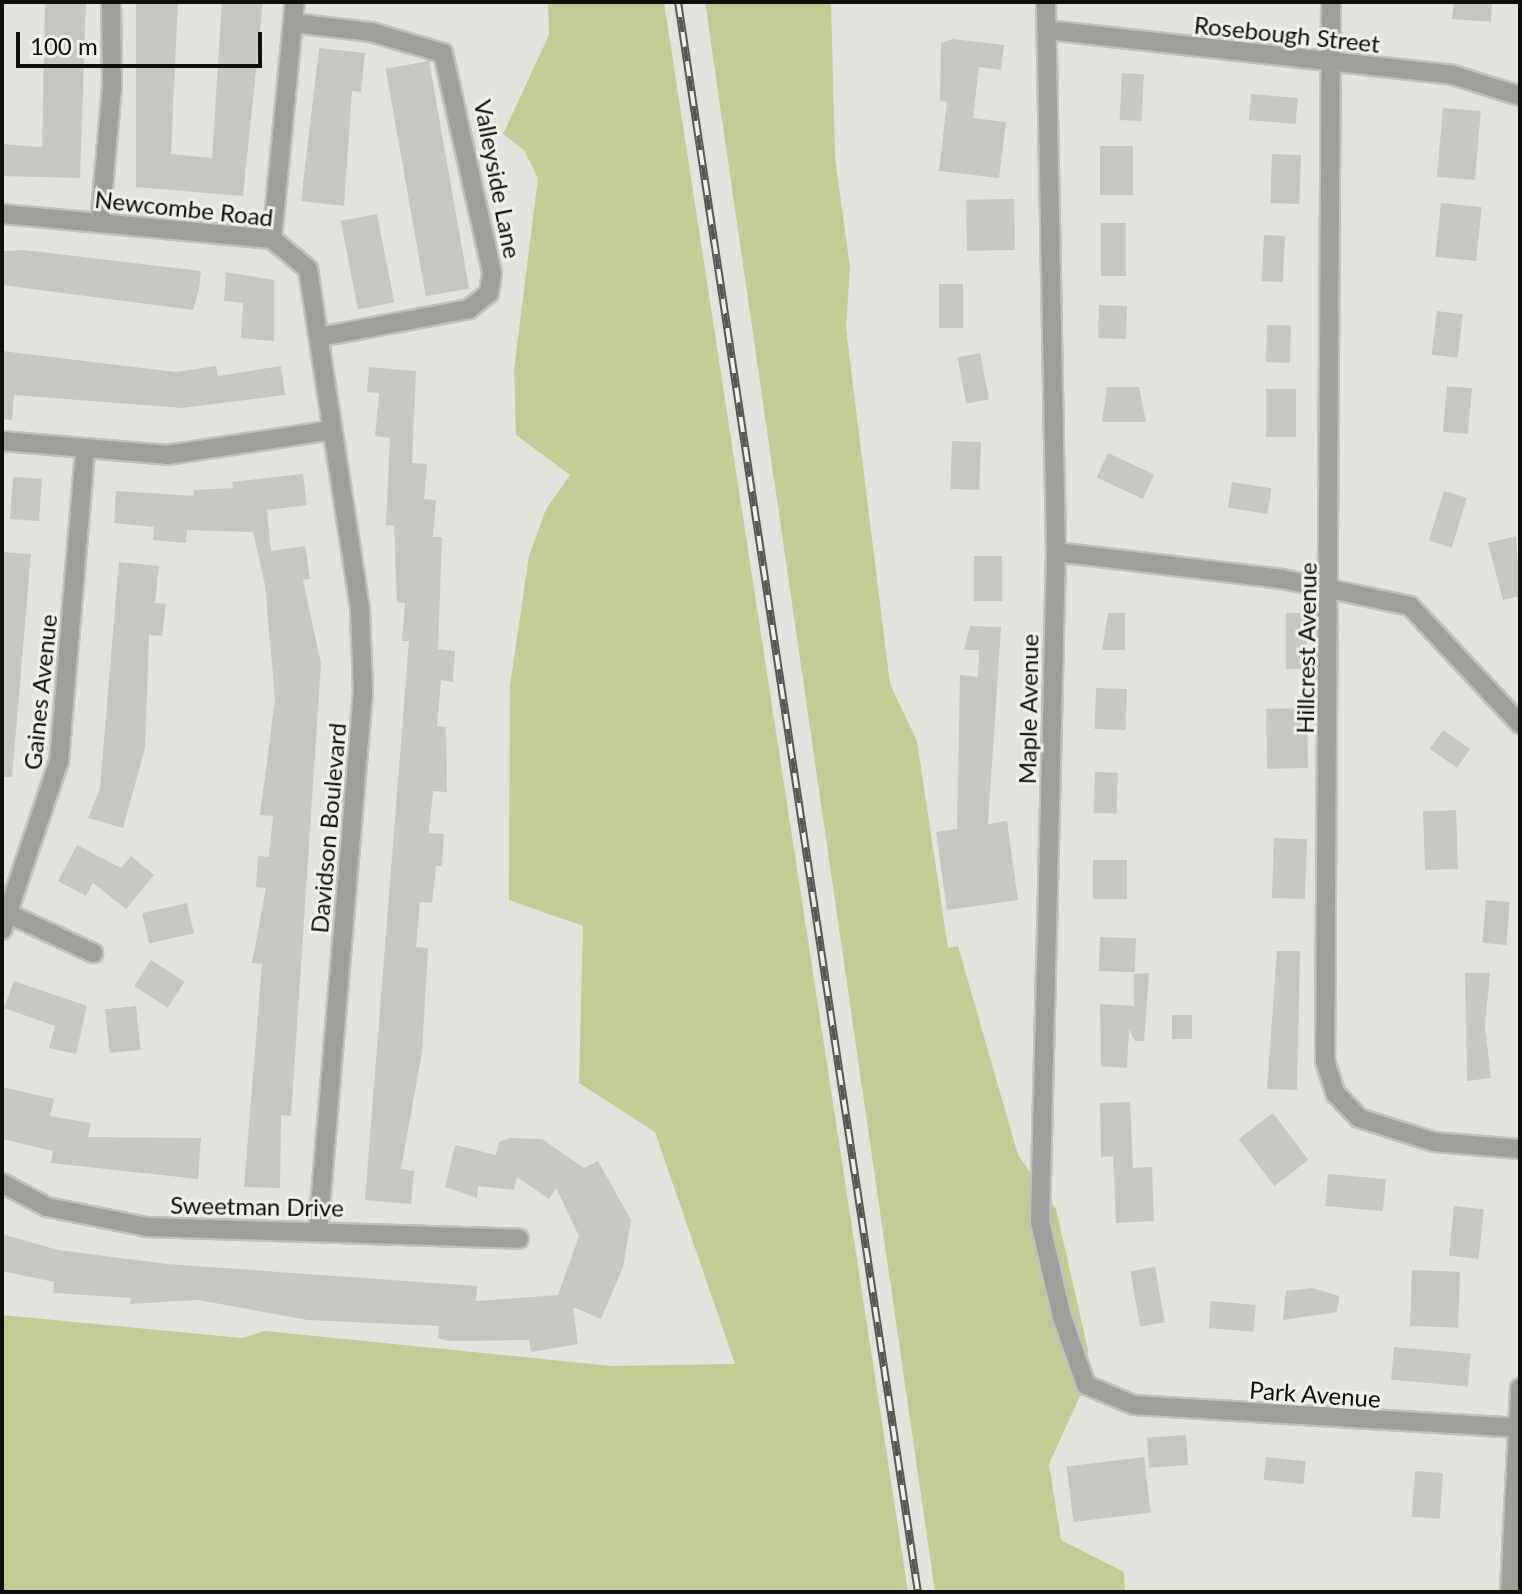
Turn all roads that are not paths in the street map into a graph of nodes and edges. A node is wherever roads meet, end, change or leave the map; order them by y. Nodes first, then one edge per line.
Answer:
1 (111, 2) edge
2 (295, 2) edge
3 (1046, 2) edge
4 (1331, 2) edge
5 (293, 23) junction
6 (1047, 30) junction
7 (1330, 65) junction
8 (1520, 96) edge
9 (2, 214) edge
10 (100, 223) junction
11 (272, 239) junction
12 (319, 337) junction
13 (320, 358) joint
14 (332, 430) junction
15 (2, 441) edge
16 (85, 449) junction
17 (1056, 552) junction
18 (1331, 588) junction
19 (1520, 724) edge
20 (6, 922) edge
21 (93, 953) dead end
22 (1520, 1149) edge
23 (2, 1183) edge
24 (318, 1231) junction
25 (519, 1239) dead end
26 (1520, 1388) edge
27 (1108, 1399) joint
28 (1519, 1428) edge
29 (1510, 1592) edge

1 - 10 street
2 - 5 street
3 - 6 street, Maple Avenue
4 - 7 street, Hillcrest Avenue
5 - 11 street
5 - 12 street, Valleyside Lane
6 - 7 street, Rosebough Street
6 - 17 street, Maple Avenue
7 - 8 street, Rosebough Street
7 - 18 street, Hillcrest Avenue
9 - 10 street, Newcombe Road
10 - 11 street, Newcombe Road
11 - 12 street, Newcombe Road
12 - 13 street, Newcombe Road
13 - 14 street, Davidson Boulevard
14 - 16 street
14 - 24 street, Davidson Boulevard
15 - 16 street
16 - 20 street, Gaines Avenue
17 - 18 street
17 - 27 street, Maple Avenue
18 - 19 street
18 - 22 street, Hillcrest Avenue
20 - 21 street
23 - 24 street, Sweetman Drive
24 - 25 street, Sweetman Drive
26 - 28 street
27 - 28 street, Park Avenue
28 - 29 street

